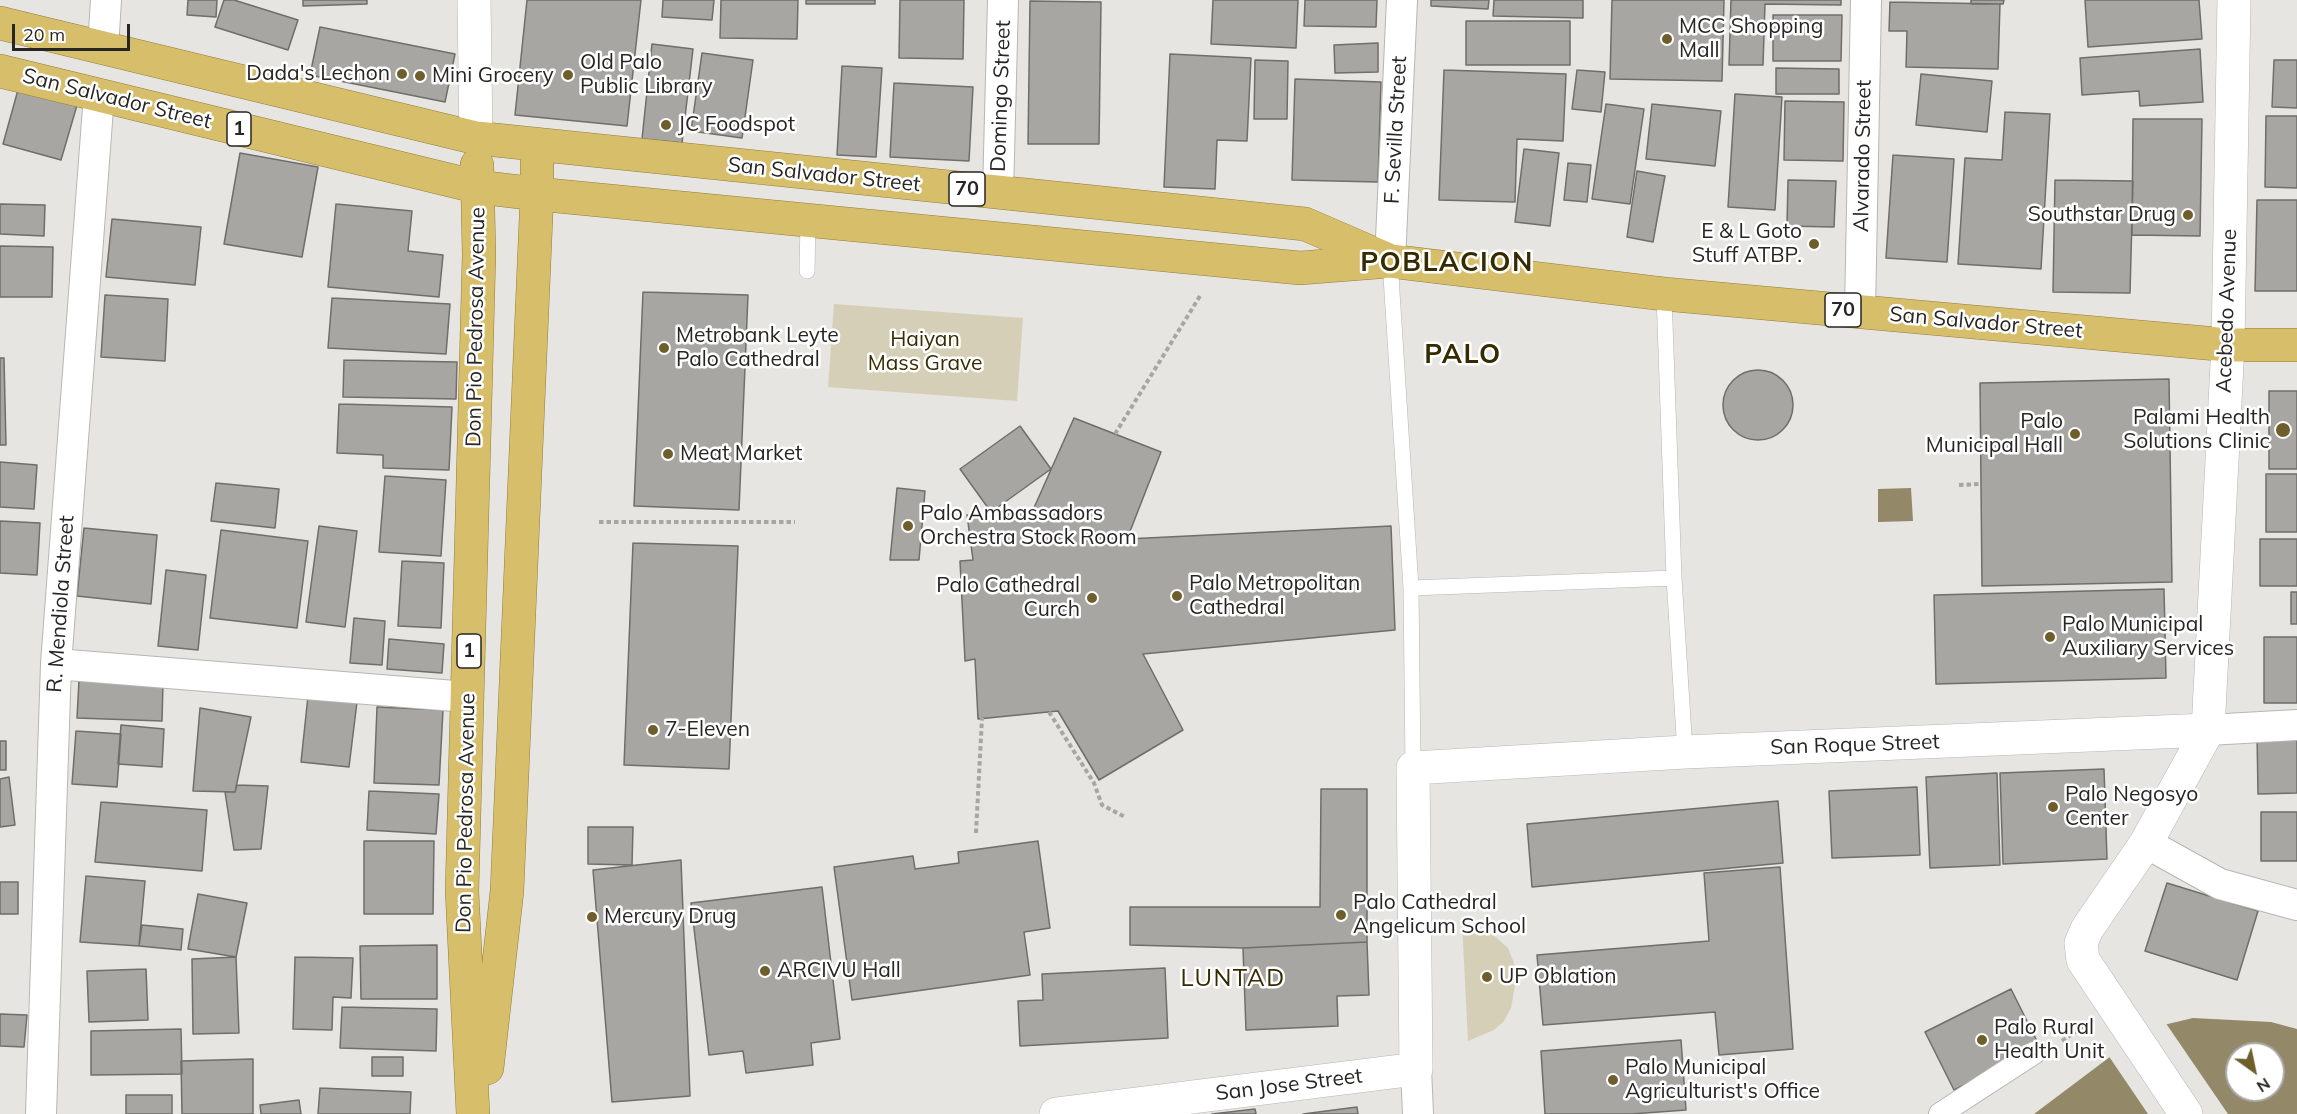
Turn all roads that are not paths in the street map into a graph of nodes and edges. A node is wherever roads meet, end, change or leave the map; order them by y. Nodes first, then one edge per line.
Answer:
1 (106, 0) edge
2 (474, 0) edge
3 (1003, 0) edge
4 (1402, 0) edge
5 (1866, 0) edge
6 (2234, 0) edge
7 (0, 23) edge
8 (103, 48) junction
9 (0, 71) edge
10 (99, 95) junction
11 (476, 138) junction
12 (537, 145) junction
13 (478, 187) junction
14 (998, 193) junction
15 (537, 194) junction
16 (808, 222) junction
17 (1390, 261) junction
18 (807, 271) dead end
19 (1664, 294) junction
20 (1860, 312) junction
21 (2228, 345) junction
22 (2297, 345) edge
23 (1674, 578) junction
24 (1411, 588) junction
25 (56, 664) junction
26 (467, 697) junction
27 (2297, 725) edge
28 (2208, 730) junction
29 (1685, 752) junction
30 (1413, 768) junction
31 (2146, 843) junction
32 (2297, 905) edge
33 (2044, 1050) road end
34 (1416, 1069) junction
35 (41, 1114) edge
36 (473, 1114) edge
37 (482, 1114) edge
38 (1056, 1114) edge
39 (1418, 1114) edge
40 (1940, 1114) edge
41 (2186, 1114) edge

1 - 8 street
2 - 11 street
3 - 14 street, Domingo Street
4 - 17 street, F. Sevilla Street
5 - 20 street, Alvarado Street
6 - 21 street, Acebedo Avenue
7 - 8 highway, 1
8 - 11 highway, 1
9 - 10 highway, San Salvador Street / 1
10 - 13 highway, San Salvador Street / 1
10 - 25 street, R. Mendiola Street
11 - 12 highway, San Salvador Street
11 - 13 highway, 1
12 - 14 highway, San Salvador Street / 70
12 - 15 highway, Don Pio Pedrosa Avenue
13 - 15 highway, San Salvador Street
13 - 26 highway, Don Pio Pedrosa Avenue / 1
14 - 17 highway, San Salvador Street / 70
15 - 16 highway, San Salvador Street / 70
15 - 37 highway, Don Pio Pedrosa Avenue
16 - 17 highway, San Salvador Street / 70
16 - 18 lane
17 - 19 highway, San Salvador Street / 70
17 - 24 lane
19 - 20 highway, San Salvador Street / 70
19 - 23 lane
20 - 21 highway, San Salvador Street / 70
21 - 22 highway, San Salvador Street / 70
21 - 28 street, Acebedo Avenue
23 - 24 lane
23 - 29 lane
24 - 30 lane
25 - 26 street
25 - 35 street, R. Mendiola Street
26 - 36 highway, Don Pio Pedrosa Avenue / 1
27 - 28 street, San Roque Street
28 - 29 street, San Roque Street
28 - 31 street
29 - 30 street, San Roque Street
30 - 34 street
31 - 32 street
31 - 41 street
33 - 40 street
34 - 38 street, San Jose Street
34 - 39 street

